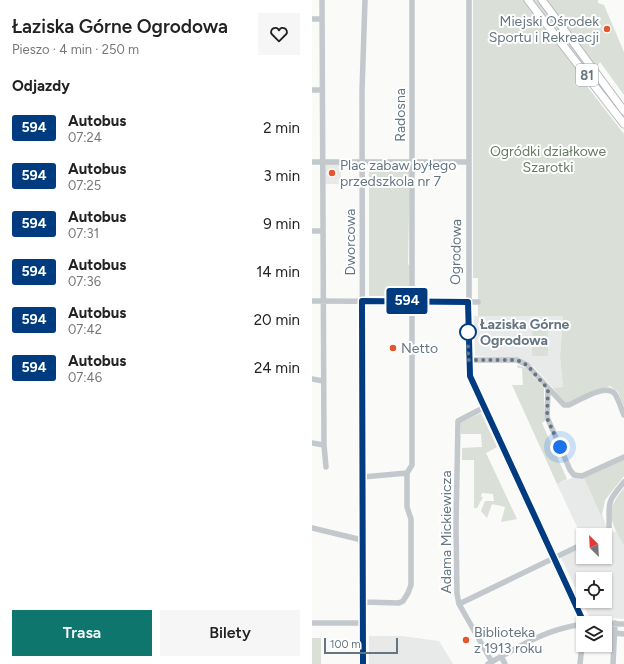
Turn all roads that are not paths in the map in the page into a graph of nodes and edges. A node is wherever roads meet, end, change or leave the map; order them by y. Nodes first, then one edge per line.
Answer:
1 (322, 0) edge
2 (365, 0) edge
3 (369, 0) edge
4 (412, 0) edge
5 (469, 0) edge
6 (528, 0) edge
7 (542, 0) edge
8 (366, 8) junction
9 (312, 20) edge
10 (322, 20) junction
11 (312, 90) edge
12 (322, 90) junction
13 (624, 111) edge
14 (624, 124) edge
15 (312, 162) edge
16 (322, 162) junction
17 (362, 162) junction
18 (411, 162) junction
19 (469, 162) junction
20 (312, 231) edge
21 (322, 231) junction
22 (312, 301) edge
23 (322, 301) junction
24 (362, 301) junction
25 (412, 301) junction
26 (468, 302) junction
27 (478, 302) dead end
28 (468, 360) junction
29 (312, 379) edge
30 (323, 380) junction
31 (548, 389) junction
32 (483, 408) junction
33 (624, 415) edge
34 (312, 443) edge
35 (324, 445) junction
36 (624, 457) edge
37 (326, 467) dead end
38 (407, 473) junction
39 (363, 477) junction
40 (624, 482) edge
41 (316, 528) edge
42 (609, 528) edge
43 (362, 540) junction
44 (576, 548) edge
45 (554, 559) junction
46 (363, 602) junction
47 (459, 604) junction
48 (581, 616) edge
49 (363, 622) junction
50 (312, 623) edge
51 (612, 623) edge
52 (616, 623) junction
53 (624, 624) edge
54 (576, 625) edge
55 (614, 633) junction
56 (624, 634) edge
57 (581, 652) edge
58 (501, 656) junction
59 (490, 663) edge
60 (363, 664) edge
61 (505, 664) edge
62 (580, 664) edge
63 (613, 664) edge

1 - 10 street
2 - 8 street, Dworcowa
3 - 8 street, Dworcowa
4 - 18 street, Radosna
5 - 19 street, Ogrodowa
6 - 14 main road, 81
7 - 13 main road, 81
8 - 17 street, Dworcowa
9 - 10 street
10 - 12 street
11 - 12 street
12 - 16 street
15 - 16 street
16 - 17 street
16 - 21 street
17 - 18 street
17 - 24 street, Dworcowa
18 - 19 street
18 - 25 street, Radosna
19 - 26 street, Ogrodowa
20 - 21 street
21 - 23 street
22 - 23 street
23 - 24 street
23 - 30 street
24 - 25 street
24 - 39 street, Dworcowa
25 - 26 street
25 - 38 street
26 - 27 street
26 - 28 street, Ogrodowa
28 - 31 street
28 - 32 street, Ogrodowa
29 - 30 street
30 - 35 street
31 - 33 street
31 - 36 street
32 - 45 street, Ogrodowa
32 - 47 street, Adama Mickiewicza
34 - 35 street
35 - 37 street
38 - 39 street
38 - 46 street
39 - 43 street, Dworcowa
40 - 42 street
41 - 43 street
43 - 46 street, Dworcowa
44 - 45 street
45 - 47 street
45 - 48 street, Ogrodowa
46 - 49 street, Dworcowa
47 - 59 street, Adama Mickiewicza
49 - 50 street
49 - 60 street, Dworcowa
51 - 52 street
52 - 53 street
52 - 55 street
54 - 58 street
55 - 56 street
55 - 63 street
57 - 62 street
58 - 59 street
58 - 61 street

